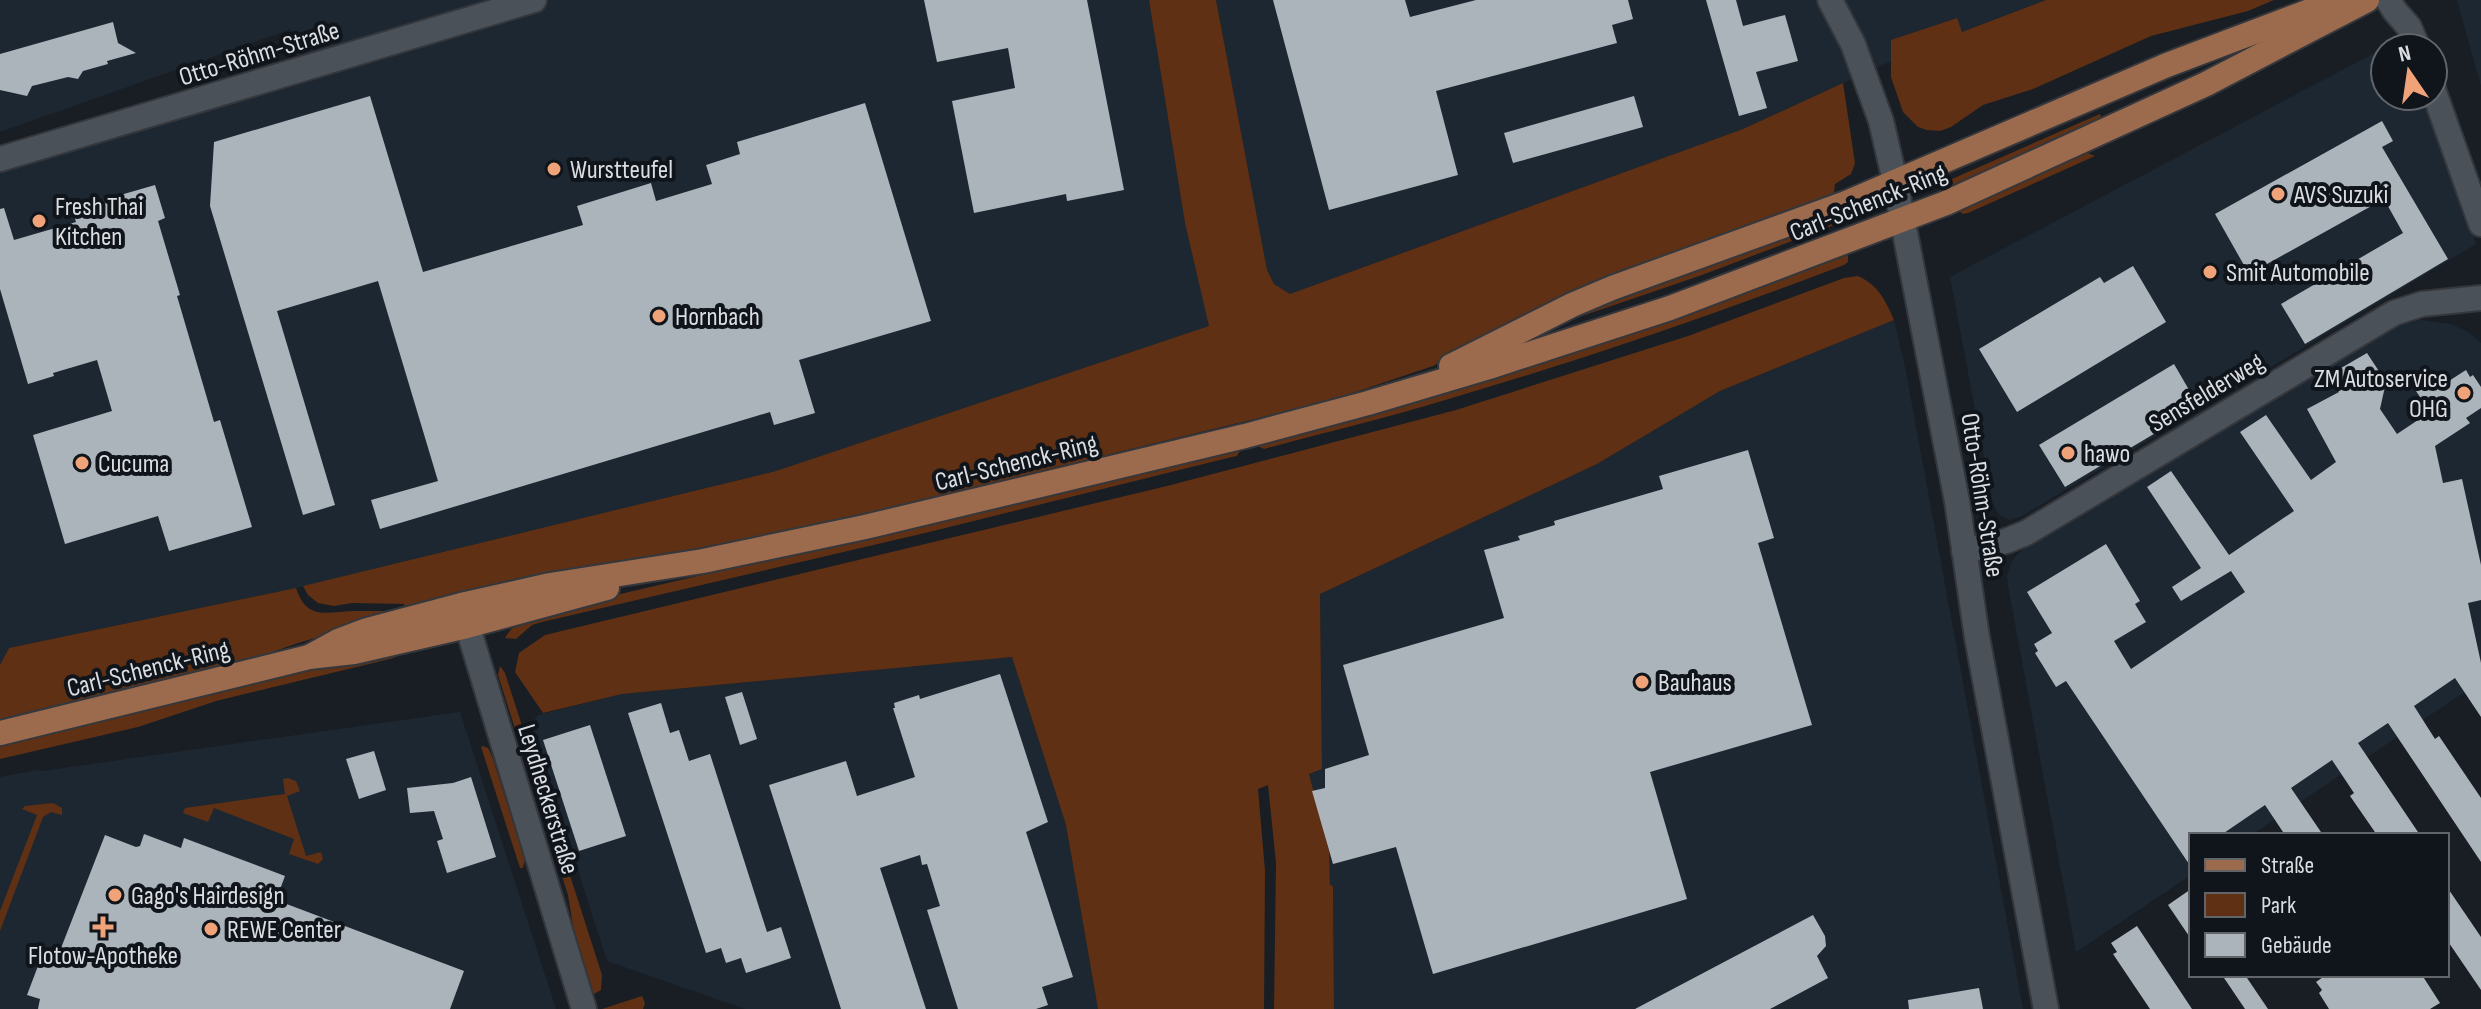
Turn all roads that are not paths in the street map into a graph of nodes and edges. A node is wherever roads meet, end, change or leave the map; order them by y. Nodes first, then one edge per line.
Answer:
1 (534, 0) edge
2 (1830, 0) edge
3 (2332, 0) edge
4 (2367, 0) edge
5 (2388, 0) edge
6 (2411, 32) edge
7 (2441, 112) edge
8 (0, 159) edge
9 (1895, 181) junction
10 (1903, 220) junction
11 (2481, 224) edge
12 (2481, 298) edge
13 (1368, 403) junction
14 (1964, 551) junction
15 (464, 616) junction
16 (0, 733) edge
17 (584, 1009) edge
18 (2046, 1009) edge

1 - 8 street, Otto-Röhm-Straße
2 - 9 street, Otto-Röhm-Straße
3 - 9 main road, Carl-Schenck-Ring
4 - 10 main road, Carl-Schenck-Ring
5 - 6 street
7 - 11 street
9 - 10 street, Otto-Röhm-Straße
9 - 13 main road, Carl-Schenck-Ring
10 - 13 main road, Carl-Schenck-Ring
10 - 14 street, Otto-Röhm-Straße
12 - 14 street, Sensfelderweg
13 - 15 main road, Carl-Schenck-Ring
14 - 18 street, Otto-Röhm-Straße
15 - 16 main road, Carl-Schenck-Ring
15 - 17 street, Leydheckerstraße

